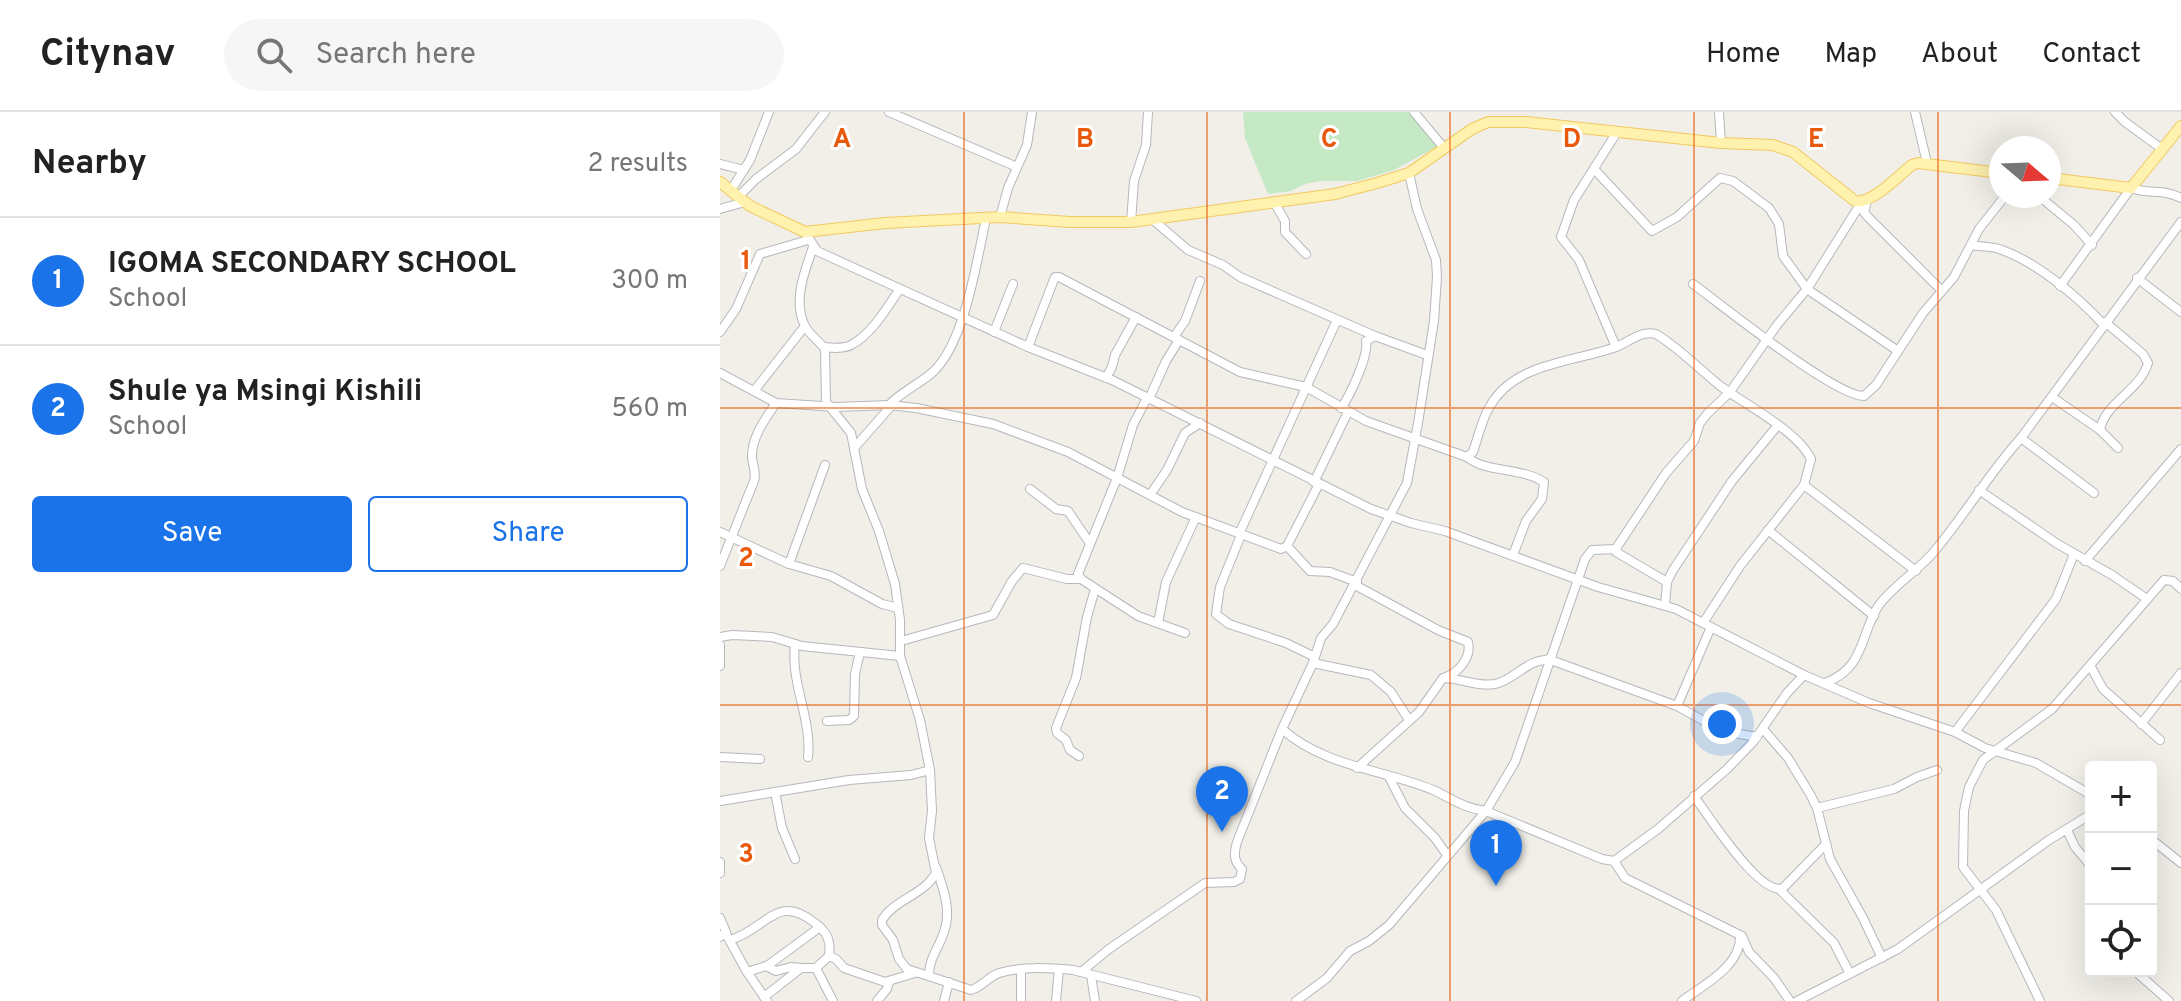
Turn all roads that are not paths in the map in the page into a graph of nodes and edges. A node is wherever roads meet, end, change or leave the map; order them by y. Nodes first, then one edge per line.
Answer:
1 (769, 112) edge
2 (825, 112) edge
3 (889, 112) edge
4 (1032, 112) edge
5 (1148, 112) edge
6 (1414, 112) edge
7 (1719, 112) edge
8 (1915, 112) edge
9 (2115, 112) edge
10 (1531, 117) edge
11 (2181, 126) edge
12 (1617, 132) junction
13 (1721, 143) junction
14 (1444, 148) junction
15 (2162, 149) junction
16 (1927, 163) junction
17 (720, 164) edge
18 (1017, 167) junction
19 (1594, 169) junction
20 (744, 170) junction
21 (1989, 171) edge
22 (1409, 173) junction
23 (2061, 179) edge
24 (720, 182) edge
25 (2131, 188) junction
26 (738, 196) junction
27 (2181, 198) edge
28 (1274, 202) junction
29 (1864, 202) junction
30 (1996, 208) edge
31 (2053, 208) edge
32 (720, 209) edge
33 (1000, 217) junction
34 (986, 218) junction
35 (1152, 219) junction
36 (1131, 222) junction
37 (2181, 222) edge
38 (2171, 234) junction
39 (809, 240) junction
40 (2181, 242) edge
41 (1971, 245) junction
42 (2092, 245) junction
43 (1306, 254) dead end
44 (2137, 278) junction
45 (1200, 281) dead end
46 (1013, 284) dead end
47 (1693, 284) dead end
48 (2060, 286) junction
49 (1807, 289) junction
50 (899, 290) junction
51 (1941, 290) junction
52 (2181, 312) edge
53 (1136, 317) junction
54 (963, 319) junction
55 (1337, 320) junction
56 (2104, 323) junction
57 (805, 326) junction
58 (720, 332) edge
59 (994, 332) junction
60 (1375, 336) junction
61 (1177, 338) junction
62 (1768, 339) junction
63 (824, 347) junction
64 (1028, 347) junction
65 (1616, 347) junction
66 (1898, 351) junction
67 (1427, 355) junction
68 (720, 373) edge
69 (1106, 378) junction
70 (1306, 387) junction
71 (754, 391) junction
72 (1730, 392) junction
73 (2052, 397) junction
74 (1148, 398) junction
75 (776, 403) junction
76 (890, 405) junction
77 (829, 406) junction
78 (1344, 410) junction
79 (1200, 423) junction
80 (1778, 425) junction
81 (2100, 430) junction
82 (1415, 438) junction
83 (2021, 438) junction
84 (1425, 443) junction
85 (855, 447) junction
86 (2118, 448) dead end
87 (2181, 449) edge
88 (1412, 455) junction
89 (1467, 457) junction
90 (1274, 462) junction
91 (825, 465) dead end
92 (1117, 478) junction
93 (1317, 483) junction
94 (1804, 485) junction
95 (1030, 489) dead end
96 (1979, 490) junction
97 (2094, 493) dead end
98 (1150, 495) junction
99 (1196, 517) junction
100 (1390, 517) junction
101 (1768, 530) junction
102 (720, 532) edge
103 (1240, 534) junction
104 (732, 537) junction
105 (1089, 542) junction
106 (1287, 546) junction
107 (1616, 549) junction
108 (2074, 554) junction
109 (1513, 555) junction
110 (2085, 561) junction
111 (789, 564) junction
112 (720, 566) edge
113 (1916, 571) junction
114 (1081, 579) junction
115 (1577, 579) junction
116 (1667, 582) junction
117 (1356, 584) junction
118 (1095, 589) junction
119 (2181, 589) edge
120 (2147, 599) junction
121 (1665, 605) junction
122 (898, 608) junction
123 (1874, 616) junction
124 (1158, 623) junction
125 (1707, 625) junction
126 (1185, 633) dead end
127 (720, 637) edge
128 (901, 641) junction
129 (795, 644) junction
130 (720, 645) edge
131 (860, 652) junction
132 (900, 656) junction
133 (1314, 660) junction
134 (1548, 660) junction
135 (720, 666) edge
136 (2091, 667) junction
137 (2181, 673) edge
138 (1804, 675) junction
139 (1445, 677) junction
140 (1825, 683) junction
141 (1677, 706) junction
142 (1409, 720) junction
143 (827, 721) dead end
144 (2141, 724) junction
145 (1282, 729) junction
146 (1955, 732) junction
147 (1760, 733) junction
148 (2160, 740) dead end
149 (1993, 751) junction
150 (1079, 756) dead end
151 (720, 757) edge
152 (808, 757) dead end
153 (760, 759) dead end
154 (1357, 768) junction
155 (930, 770) junction
156 (1937, 770) dead end
157 (1389, 777) junction
158 (775, 792) junction
159 (2085, 792) edge
160 (1694, 796) junction
161 (720, 801) edge
162 (1817, 808) junction
163 (1486, 811) junction
164 (2085, 818) edge
165 (2067, 830) junction
166 (1826, 844) junction
167 (2157, 844) edge
168 (1447, 855) junction
169 (795, 859) dead end
170 (2085, 859) edge
171 (1614, 861) junction
172 (720, 862) edge
173 (2181, 863) edge
174 (936, 867) junction
175 (720, 873) edge
176 (1780, 890) junction
177 (1981, 890) junction
178 (720, 918) edge
179 (820, 927) junction
180 (1740, 935) junction
181 (725, 937) edge
182 (829, 956) junction
183 (1882, 958) junction
184 (767, 966) junction
185 (801, 968) junction
186 (816, 968) junction
187 (1059, 969) junction
188 (1021, 970) junction
189 (747, 972) junction
190 (915, 973) junction
191 (1086, 974) junction
192 (1850, 974) junction
193 (929, 975) junction
194 (2142, 977) edge
195 (889, 982) junction
196 (949, 982) junction
197 (975, 990) junction
198 (763, 998) edge
199 (1187, 1000) edge
200 (833, 1001) edge
201 (877, 1001) edge
202 (944, 1001) edge
203 (977, 1001) edge
204 (1021, 1001) edge
205 (1056, 1001) edge
206 (1095, 1001) edge
207 (1196, 1001) edge
208 (1296, 1001) edge
209 (1682, 1001) edge
210 (1790, 1001) edge
211 (1797, 1001) edge
212 (2040, 1001) edge
213 (2169, 1001) edge

1 - 20 street
2 - 26 street
3 - 18 street
4 - 18 street
5 - 36 street
6 - 14 street
7 - 13 street
8 - 16 street
9 - 15 street
10 - 12 main road
10 - 14 main road
11 - 15 main road
12 - 13 main road
12 - 19 street
13 - 29 main road
14 - 22 main road
15 - 25 main road
16 - 21 main road
16 - 29 main road
17 - 20 street
18 - 33 street
19 - 49 street
19 - 65 street
20 - 26 street
22 - 28 main road
22 - 67 street
23 - 25 main road
24 - 26 main road
25 - 27 street
25 - 42 street
26 - 32 street
26 - 39 main road
28 - 35 main road
28 - 43 street
29 - 49 street
29 - 51 street
30 - 41 street
31 - 42 street
33 - 34 main road
33 - 36 main road
34 - 39 main road
34 - 54 street
35 - 36 main road
35 - 55 street
37 - 38 street
38 - 40 street
38 - 44 street
39 - 50 street
39 - 57 street
39 - 58 street
41 - 48 street
41 - 51 street
42 - 48 street
44 - 52 street
44 - 56 street
45 - 61 street
46 - 59 street
47 - 62 street
48 - 56 street
49 - 62 street
49 - 66 street
50 - 54 street
50 - 63 street
51 - 66 street
53 - 61 street
53 - 64 street
53 - 69 street
54 - 59 street
54 - 76 street
55 - 60 street
55 - 70 street
56 - 73 street
56 - 81 street
57 - 63 street
57 - 71 street
59 - 64 street
60 - 67 street
60 - 78 street
61 - 70 street
61 - 74 street
62 - 66 street
62 - 72 street
63 - 77 street
64 - 69 street
65 - 72 street
65 - 89 street
67 - 82 street
68 - 71 street
69 - 74 street
70 - 78 street
70 - 90 street
71 - 75 street
72 - 80 street
72 - 107 street
73 - 81 street
73 - 83 street
74 - 79 street
74 - 92 street
75 - 77 street
75 - 104 street
76 - 77 street
76 - 85 street
76 - 92 street
77 - 85 street
78 - 82 street
78 - 93 street
79 - 90 street
79 - 98 street
80 - 94 street
80 - 116 street
81 - 86 street
82 - 84 street
82 - 88 street
83 - 96 street
83 - 97 street
84 - 88 street
84 - 89 street
85 - 122 street
87 - 110 street
88 - 100 street
89 - 109 street
90 - 93 street
90 - 103 street
91 - 111 street
92 - 98 street
92 - 105 street
93 - 100 street
93 - 106 street
94 - 101 street
94 - 113 street
95 - 105 street
96 - 108 street
96 - 113 street
98 - 99 street
99 - 103 street
99 - 124 street
100 - 109 street
100 - 117 street
101 - 123 street
101 - 125 street
102 - 104 street
103 - 106 street
103 - 133 street
104 - 111 street
104 - 112 street
105 - 114 street
106 - 117 street
107 - 115 street
107 - 116 street
108 - 110 street
108 - 146 street
109 - 115 street
110 - 120 street
111 - 122 street
113 - 123 street
114 - 118 street
114 - 128 street
115 - 121 street
115 - 134 street
116 - 121 street
117 - 133 street
117 - 139 street
118 - 124 street
118 - 150 street
119 - 120 street
120 - 136 street
121 - 125 street
122 - 128 street
123 - 140 street
124 - 126 street
125 - 138 street
125 - 141 street
127 - 129 street
128 - 132 street
129 - 131 street
129 - 152 street
130 - 135 street
131 - 132 street
131 - 143 street
132 - 155 street
133 - 142 street
133 - 145 street
134 - 139 street
134 - 141 street
134 - 163 street
136 - 144 street
136 - 149 street
137 - 144 street
138 - 140 street
138 - 147 street
139 - 142 street
140 - 146 street
141 - 147 street
142 - 154 street
144 - 148 street
145 - 154 street
145 - 191 street
146 - 149 street
147 - 160 street
147 - 162 street
149 - 159 street
149 - 177 street
151 - 153 street
154 - 157 street
155 - 158 street
155 - 174 street
156 - 162 street
157 - 163 street
157 - 168 street
158 - 161 street
158 - 169 street
160 - 171 street
160 - 176 street
162 - 166 street
163 - 168 street
163 - 171 street
164 - 165 street
165 - 170 street
165 - 177 street
166 - 176 street
166 - 183 street
167 - 173 street
168 - 208 street
171 - 180 street
172 - 175 street
174 - 190 street
174 - 193 street
176 - 192 street
177 - 183 street
177 - 212 street
178 - 181 street
179 - 181 street
179 - 182 street
179 - 184 street
180 - 209 street
180 - 210 street
181 - 189 street
182 - 186 street
182 - 195 street
183 - 192 street
184 - 185 street
184 - 189 street
185 - 186 street
185 - 198 street
186 - 200 street
187 - 188 street
187 - 191 street
187 - 205 street
188 - 197 street
188 - 204 street
189 - 198 street
190 - 193 street
190 - 195 street
191 - 199 street
191 - 206 street
192 - 211 street
193 - 196 street
194 - 213 street
195 - 201 street
196 - 197 street
196 - 202 street
197 - 203 street
199 - 207 street

